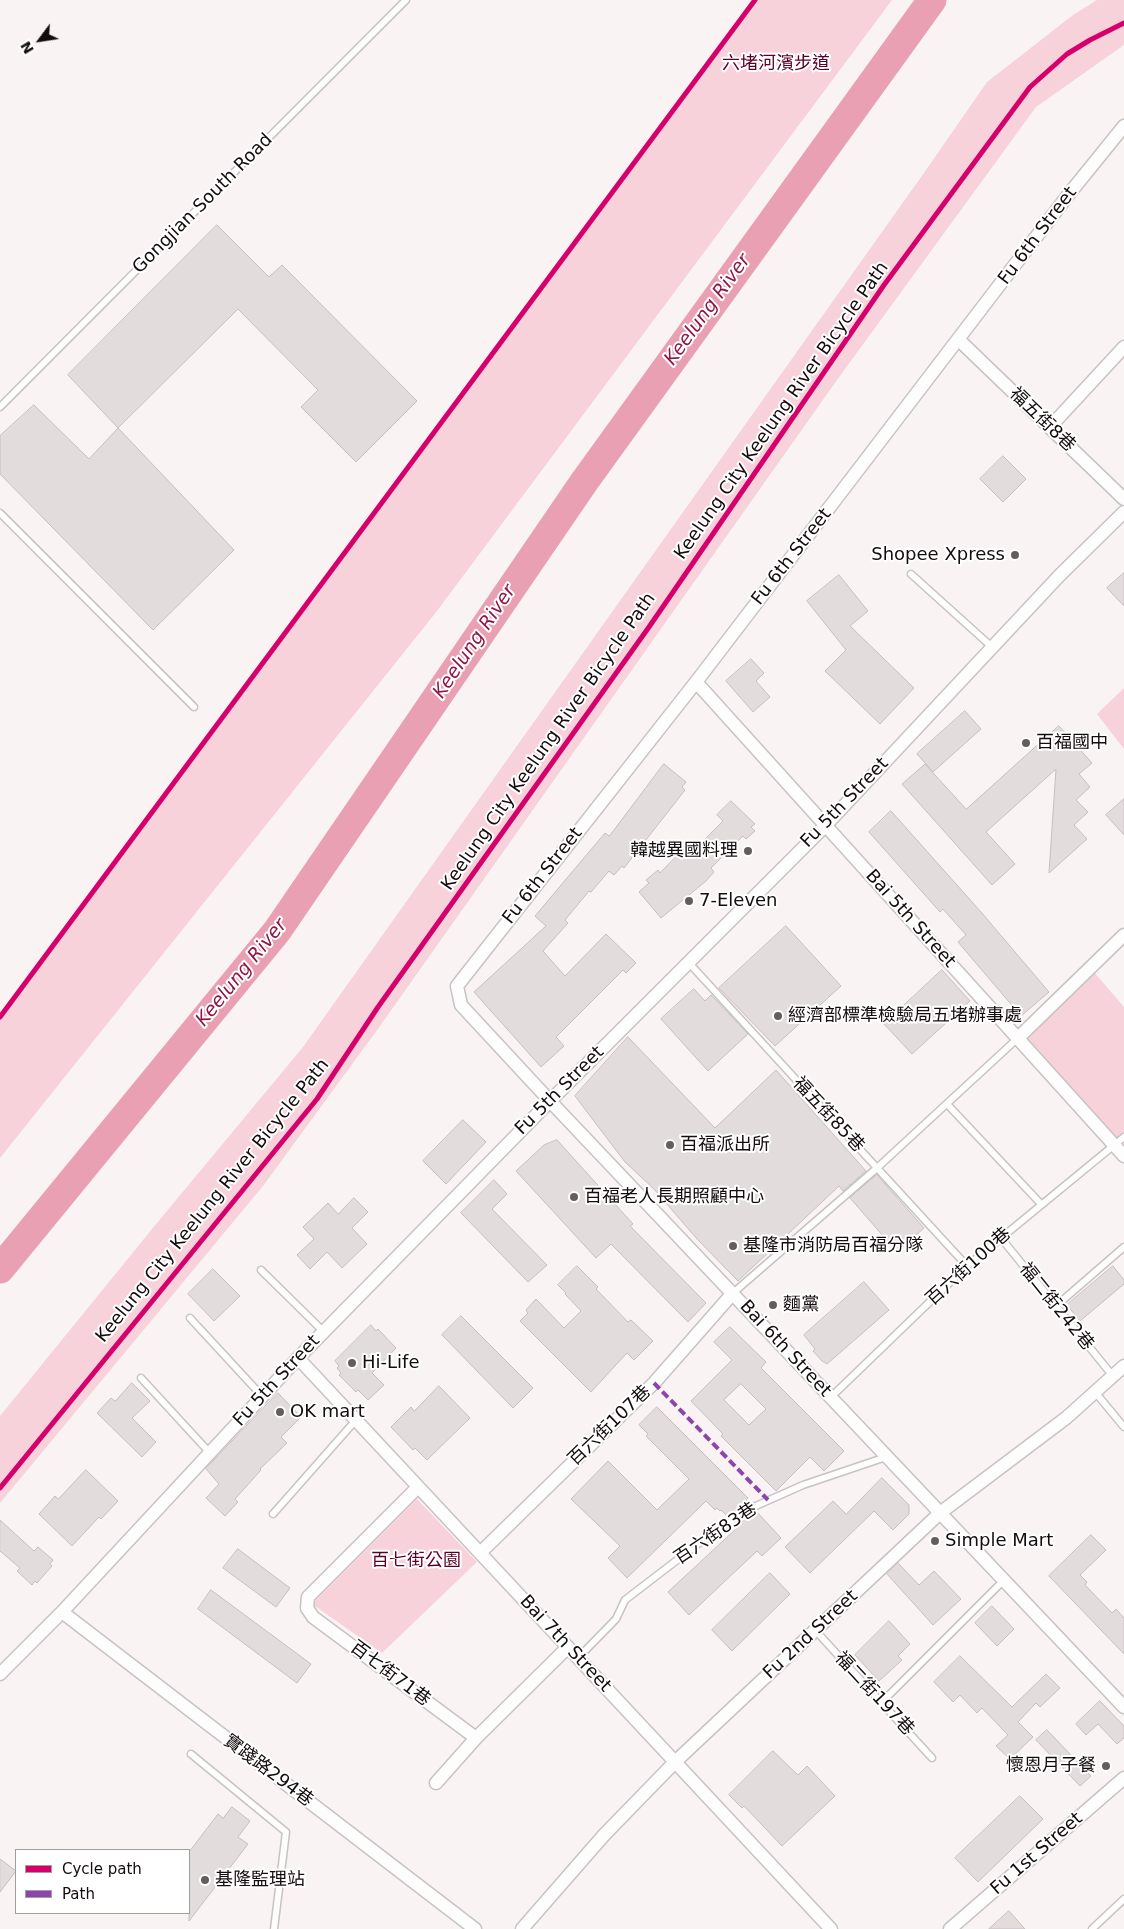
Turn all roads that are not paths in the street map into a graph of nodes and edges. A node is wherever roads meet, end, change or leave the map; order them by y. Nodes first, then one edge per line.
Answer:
1 (406, 0) edge
2 (1124, 126) edge
3 (959, 340) junction
4 (1124, 347) edge
5 (0, 408) edge
6 (1050, 427) junction
7 (1124, 499) edge
8 (1124, 512) edge
9 (0, 513) edge
10 (911, 574) dead end
11 (992, 647) junction
12 (696, 682) junction
13 (194, 708) dead end
14 (826, 825) junction
15 (1124, 936) edge
16 (689, 963) junction
17 (457, 986) joint
18 (1018, 1038) junction
19 (550, 1101) junction
20 (948, 1104) junction
21 (1119, 1140) edge
22 (1124, 1156) edge
23 (877, 1168) junction
24 (1041, 1204) junction
25 (1001, 1238) junction
26 (1124, 1248) edge
27 (967, 1266) junction
28 (261, 1270) dead end
29 (733, 1293) junction
30 (1056, 1306) junction
31 (190, 1318) dead end
32 (324, 1332) junction
33 (298, 1358) junction
34 (1124, 1366) edge
35 (1112, 1375) junction
36 (141, 1378) dead end
37 (1094, 1392) junction
38 (262, 1396) junction
39 (830, 1398) junction
40 (356, 1420) junction
41 (1124, 1427) edge
42 (210, 1453) junction
43 (886, 1457) junction
44 (418, 1487) junction
45 (940, 1513) junction
46 (273, 1514) dead end
47 (480, 1553) junction
48 (1004, 1580) junction
49 (62, 1612) junction
50 (815, 1630) junction
51 (568, 1647) junction
52 (578, 1658) junction
53 (0, 1674) edge
54 (882, 1703) junction
55 (1124, 1707) edge
56 (476, 1738) junction
57 (191, 1754) dead end
58 (932, 1758) dead end
59 (675, 1762) junction
60 (1124, 1778) edge
61 (436, 1783) dead end
62 (1124, 1899) edge
63 (274, 1929) edge
64 (475, 1929) edge
65 (522, 1929) edge
66 (831, 1929) edge
67 (950, 1929) edge
68 (1092, 1929) edge

1 - 5 lane, Gongjian South Road
2 - 3 street, Fu 6th Street
3 - 6 street, 福五街8巷
3 - 12 street, Fu 6th Street
4 - 6 street
6 - 7 street, 福五街8巷
8 - 11 street, Fu 5th Street
9 - 13 lane
10 - 11 lane
11 - 14 street, Fu 5th Street
12 - 14 street, Bai 5th Street
12 - 17 street, Fu 6th Street
14 - 16 street, Fu 5th Street
14 - 18 street, Bai 5th Street
15 - 18 street
16 - 19 street, Fu 5th Street
16 - 23 lane, 福五街85巷
17 - 19 street, Bai 6th Street
18 - 20 lane
18 - 21 street, Bai 5th Street
19 - 29 street, Bai 6th Street
19 - 32 street, Fu 5th Street
20 - 23 lane
20 - 24 lane
21 - 22 street, Bai 5th Street
21 - 24 lane, 百六街100巷
23 - 27 lane, 福五街85巷
23 - 29 lane
24 - 25 lane, 百六街100巷
25 - 27 lane, 百六街100巷
25 - 30 lane, 福二街242巷
26 - 30 lane
27 - 39 lane, 百六街100巷
28 - 32 lane
29 - 39 street, Bai 6th Street
29 - 47 street, 百六街107巷
30 - 35 lane, 福二街242巷
31 - 38 lane
32 - 33 street, Fu 5th Street
33 - 38 street, Fu 5th Street
33 - 40 street, Bai 7th Street
34 - 35 street, Fu 2nd Street
35 - 37 street, Fu 2nd Street
36 - 42 lane
37 - 41 lane
37 - 45 street, Fu 2nd Street
38 - 42 street, Fu 5th Street
39 - 43 street, Bai 6th Street
40 - 44 street, Bai 7th Street
40 - 46 lane
42 - 49 street, Fu 5th Street
43 - 45 street, Bai 6th Street
43 - 52 lane, 百六街83巷
44 - 47 street, Bai 7th Street
44 - 56 street, 百七街71巷
45 - 48 street, Bai 6th Street
45 - 50 street, Fu 2nd Street
47 - 51 street, Bai 7th Street
48 - 54 lane
48 - 55 street, Bai 6th Street
49 - 53 street, Fu 5th Street
49 - 64 street, 實踐路294巷
50 - 54 lane, 福二街197巷
50 - 59 street, Fu 2nd Street
51 - 52 street, Bai 7th Street
51 - 56 street
52 - 59 street, Bai 7th Street
54 - 58 lane, 福二街197巷
56 - 61 street
57 - 63 lane
59 - 65 street, Fu 2nd Street
59 - 66 street, Bai 7th Street
60 - 67 street, Fu 1st Street
62 - 68 lane

